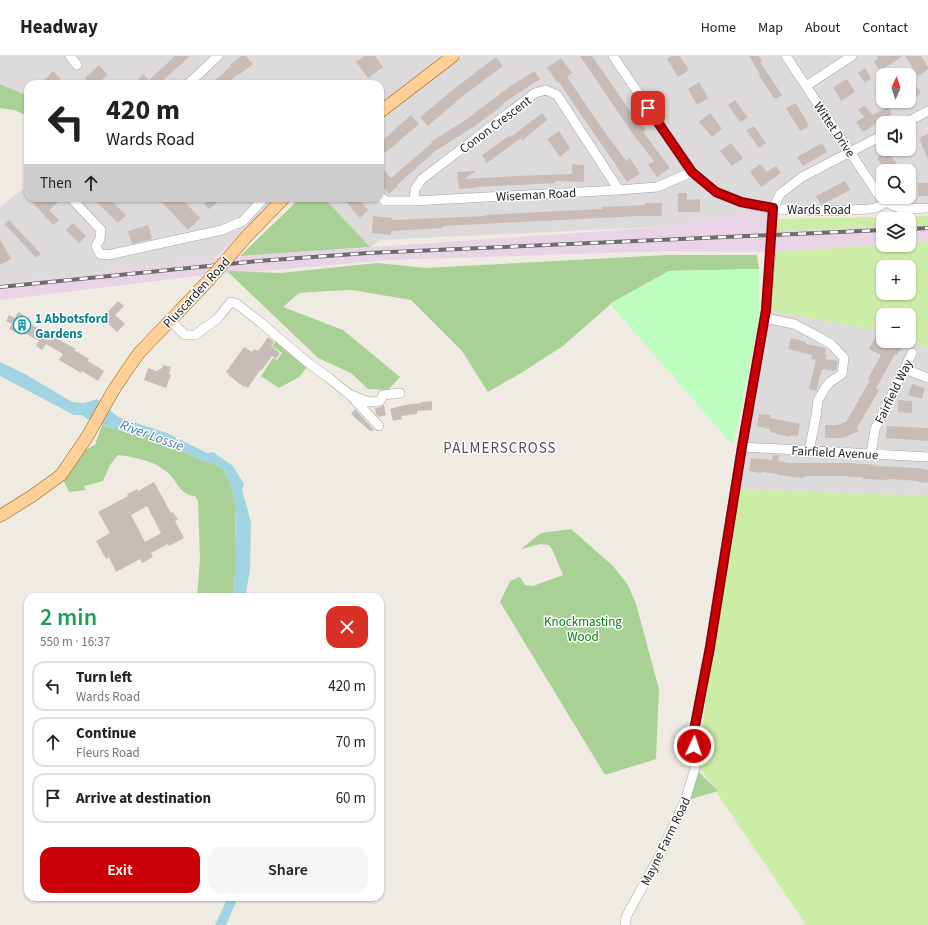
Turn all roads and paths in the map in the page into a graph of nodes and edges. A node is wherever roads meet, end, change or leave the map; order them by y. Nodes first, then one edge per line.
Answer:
1 (70, 56) edge
2 (218, 56) edge
3 (453, 56) edge
4 (612, 56) edge
5 (786, 56) edge
6 (852, 56) edge
7 (77, 65) dead end
8 (192, 80) edge
9 (806, 86) junction
10 (384, 109) edge
11 (928, 111) edge
12 (916, 117) edge
13 (876, 139) edge
14 (850, 152) junction
15 (692, 172) junction
16 (619, 190) junction
17 (876, 190) edge
18 (384, 201) edge
19 (414, 201) junction
20 (75, 202) edge
21 (260, 202) edge
22 (279, 202) edge
23 (883, 204) edge
24 (889, 204) edge
25 (773, 208) junction
26 (928, 208) edge
27 (765, 318) junction
28 (170, 320) junction
29 (912, 353) dead end
30 (905, 369) junction
31 (928, 378) edge
32 (400, 393) dead end
33 (350, 395) junction
34 (379, 426) dead end
35 (742, 447) junction
36 (809, 451) junction
37 (871, 454) junction
38 (928, 457) edge
39 (0, 516) edge
40 (625, 925) edge

1 - 7 street
2 - 8 street
3 - 10 main road
4 - 15 street, Wards Road
5 - 9 street, Wittet Drive
6 - 9 street
9 - 14 street, Wittet Drive
11 - 12 street
13 - 14 street
14 - 17 street, Wittet Drive
14 - 25 street
15 - 16 street, Wiseman Road
15 - 25 street, Wards Road
16 - 19 street, Wiseman Road
16 - 19 street, Conon Crescent
18 - 19 street, Wiseman Road
20 - 21 street
22 - 28 main road, Pluscarden Road, bridge
23 - 25 street, Wards Road
24 - 26 street
25 - 27 street, Mayne Farm Road, bridge
27 - 35 street, Mayne Farm Road
27 - 36 street
28 - 33 street
28 - 39 main road, Pluscarden Road
29 - 30 street, Fairfield Way
30 - 31 street
30 - 37 street, Fairfield Way
32 - 33 street
33 - 34 street
35 - 36 street, Fairfield Avenue
35 - 40 street, Mayne Farm Road
36 - 37 street, Fairfield Avenue
37 - 38 street, Fairfield Avenue

